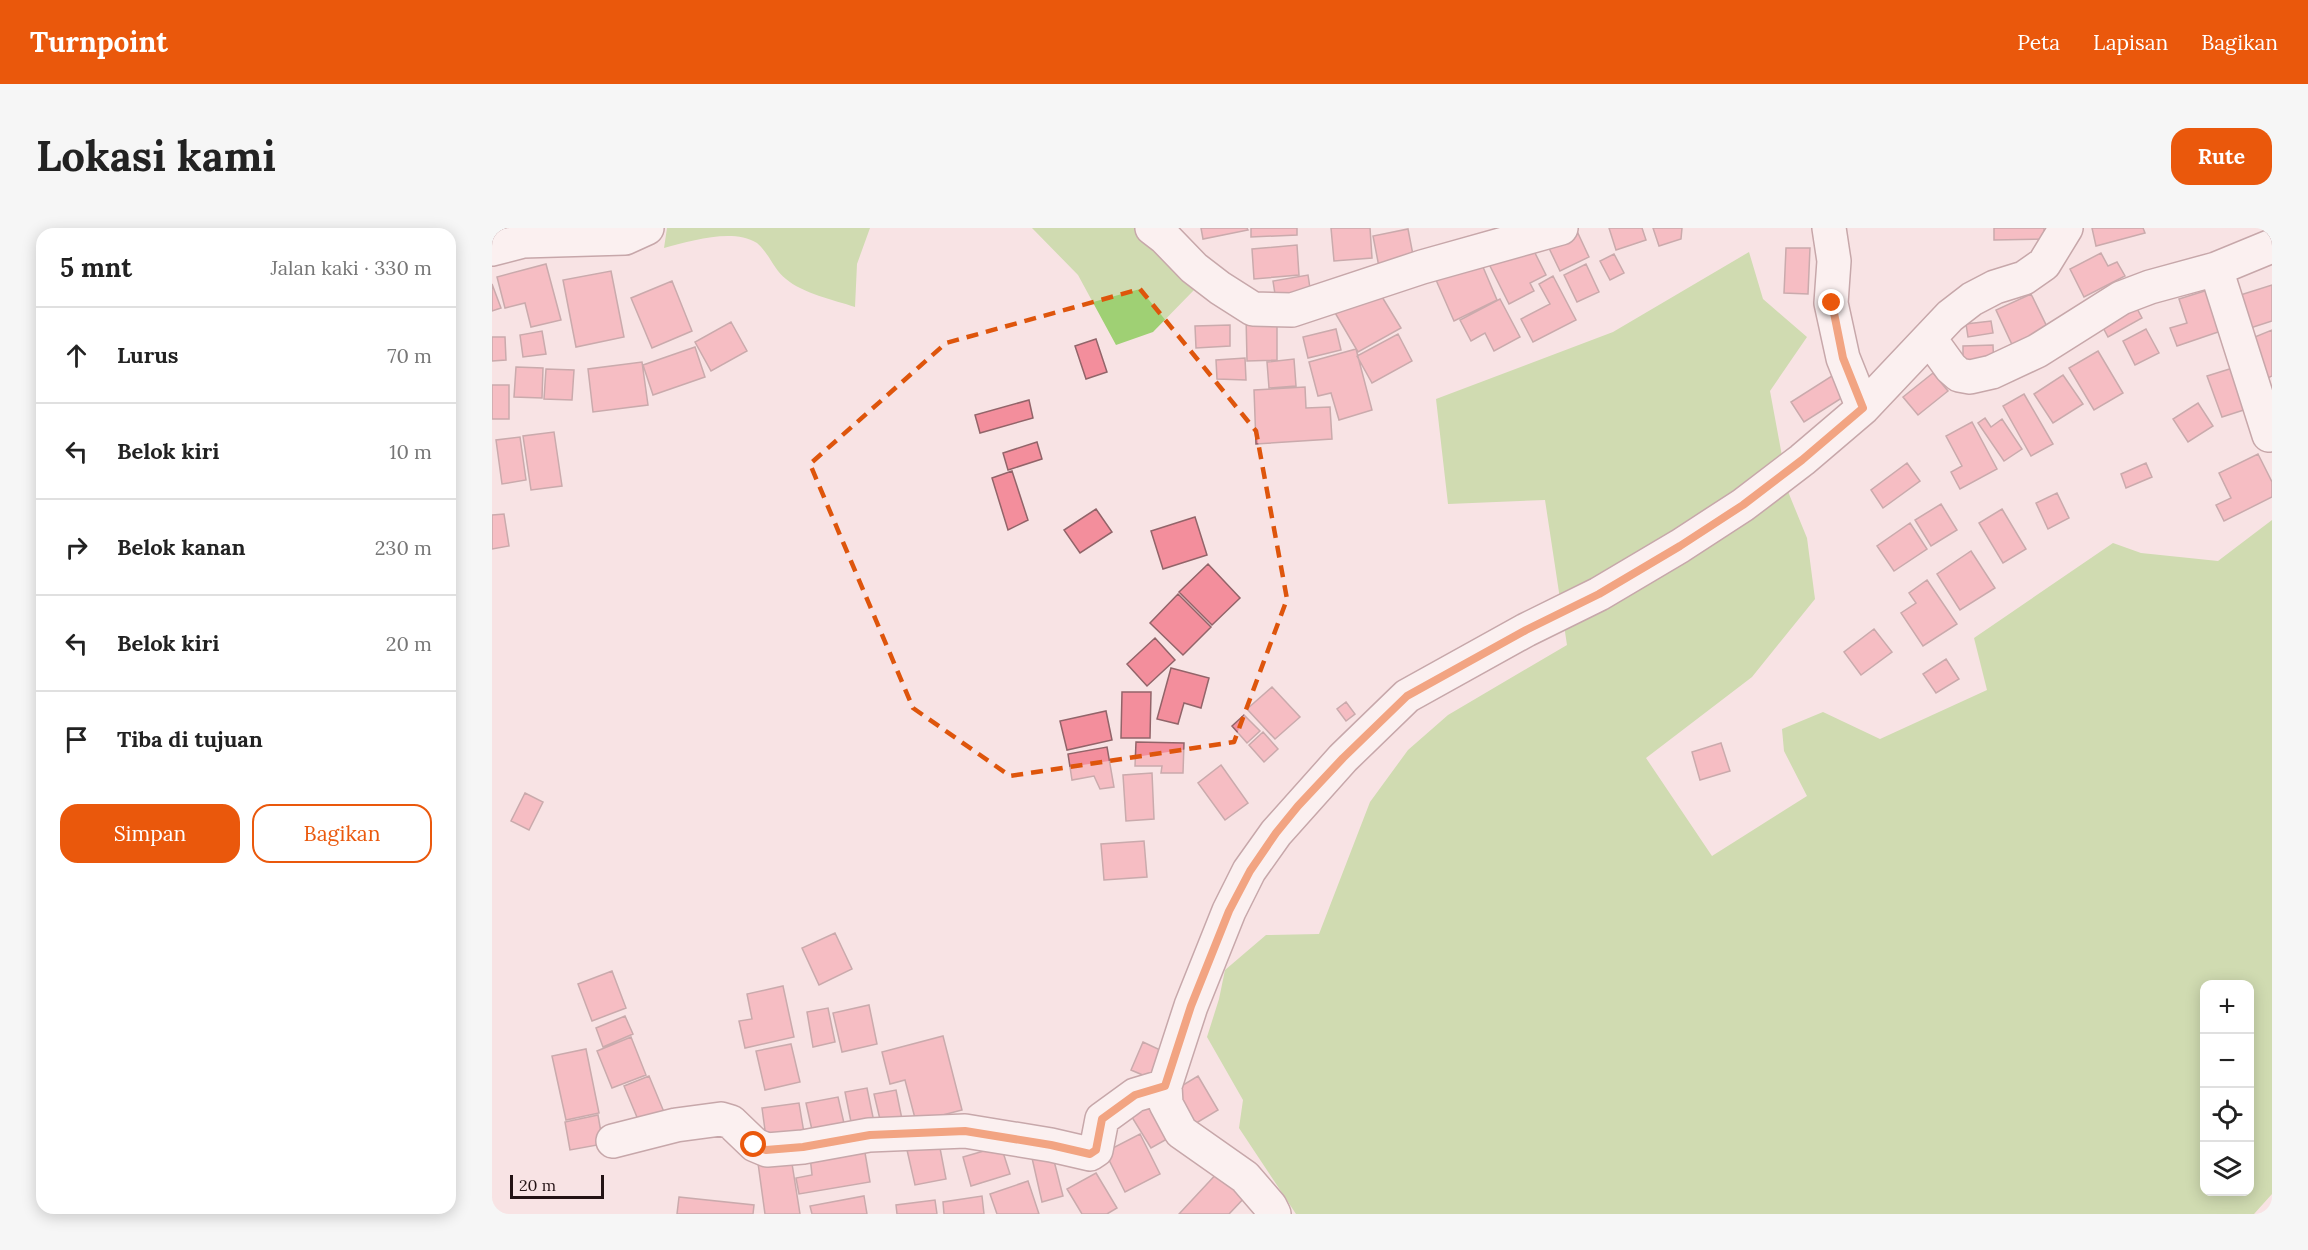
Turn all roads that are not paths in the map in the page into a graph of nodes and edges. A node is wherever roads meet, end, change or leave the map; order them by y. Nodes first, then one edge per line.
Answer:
1 (647, 228) edge
2 (1152, 228) edge
3 (1561, 228) edge
4 (1829, 228) edge
5 (2066, 228) edge
6 (2272, 246) edge
7 (492, 249) edge
8 (2216, 269) junction
9 (1930, 339) junction
10 (1863, 408) junction
11 (2269, 435) dead end
12 (1165, 1086) junction
13 (613, 1141) dead end
14 (1274, 1214) edge

1 - 7 street
2 - 3 street
4 - 10 street
5 - 9 street
6 - 8 street
8 - 9 street
8 - 11 street
9 - 10 street
10 - 12 street
12 - 13 street
12 - 14 street

